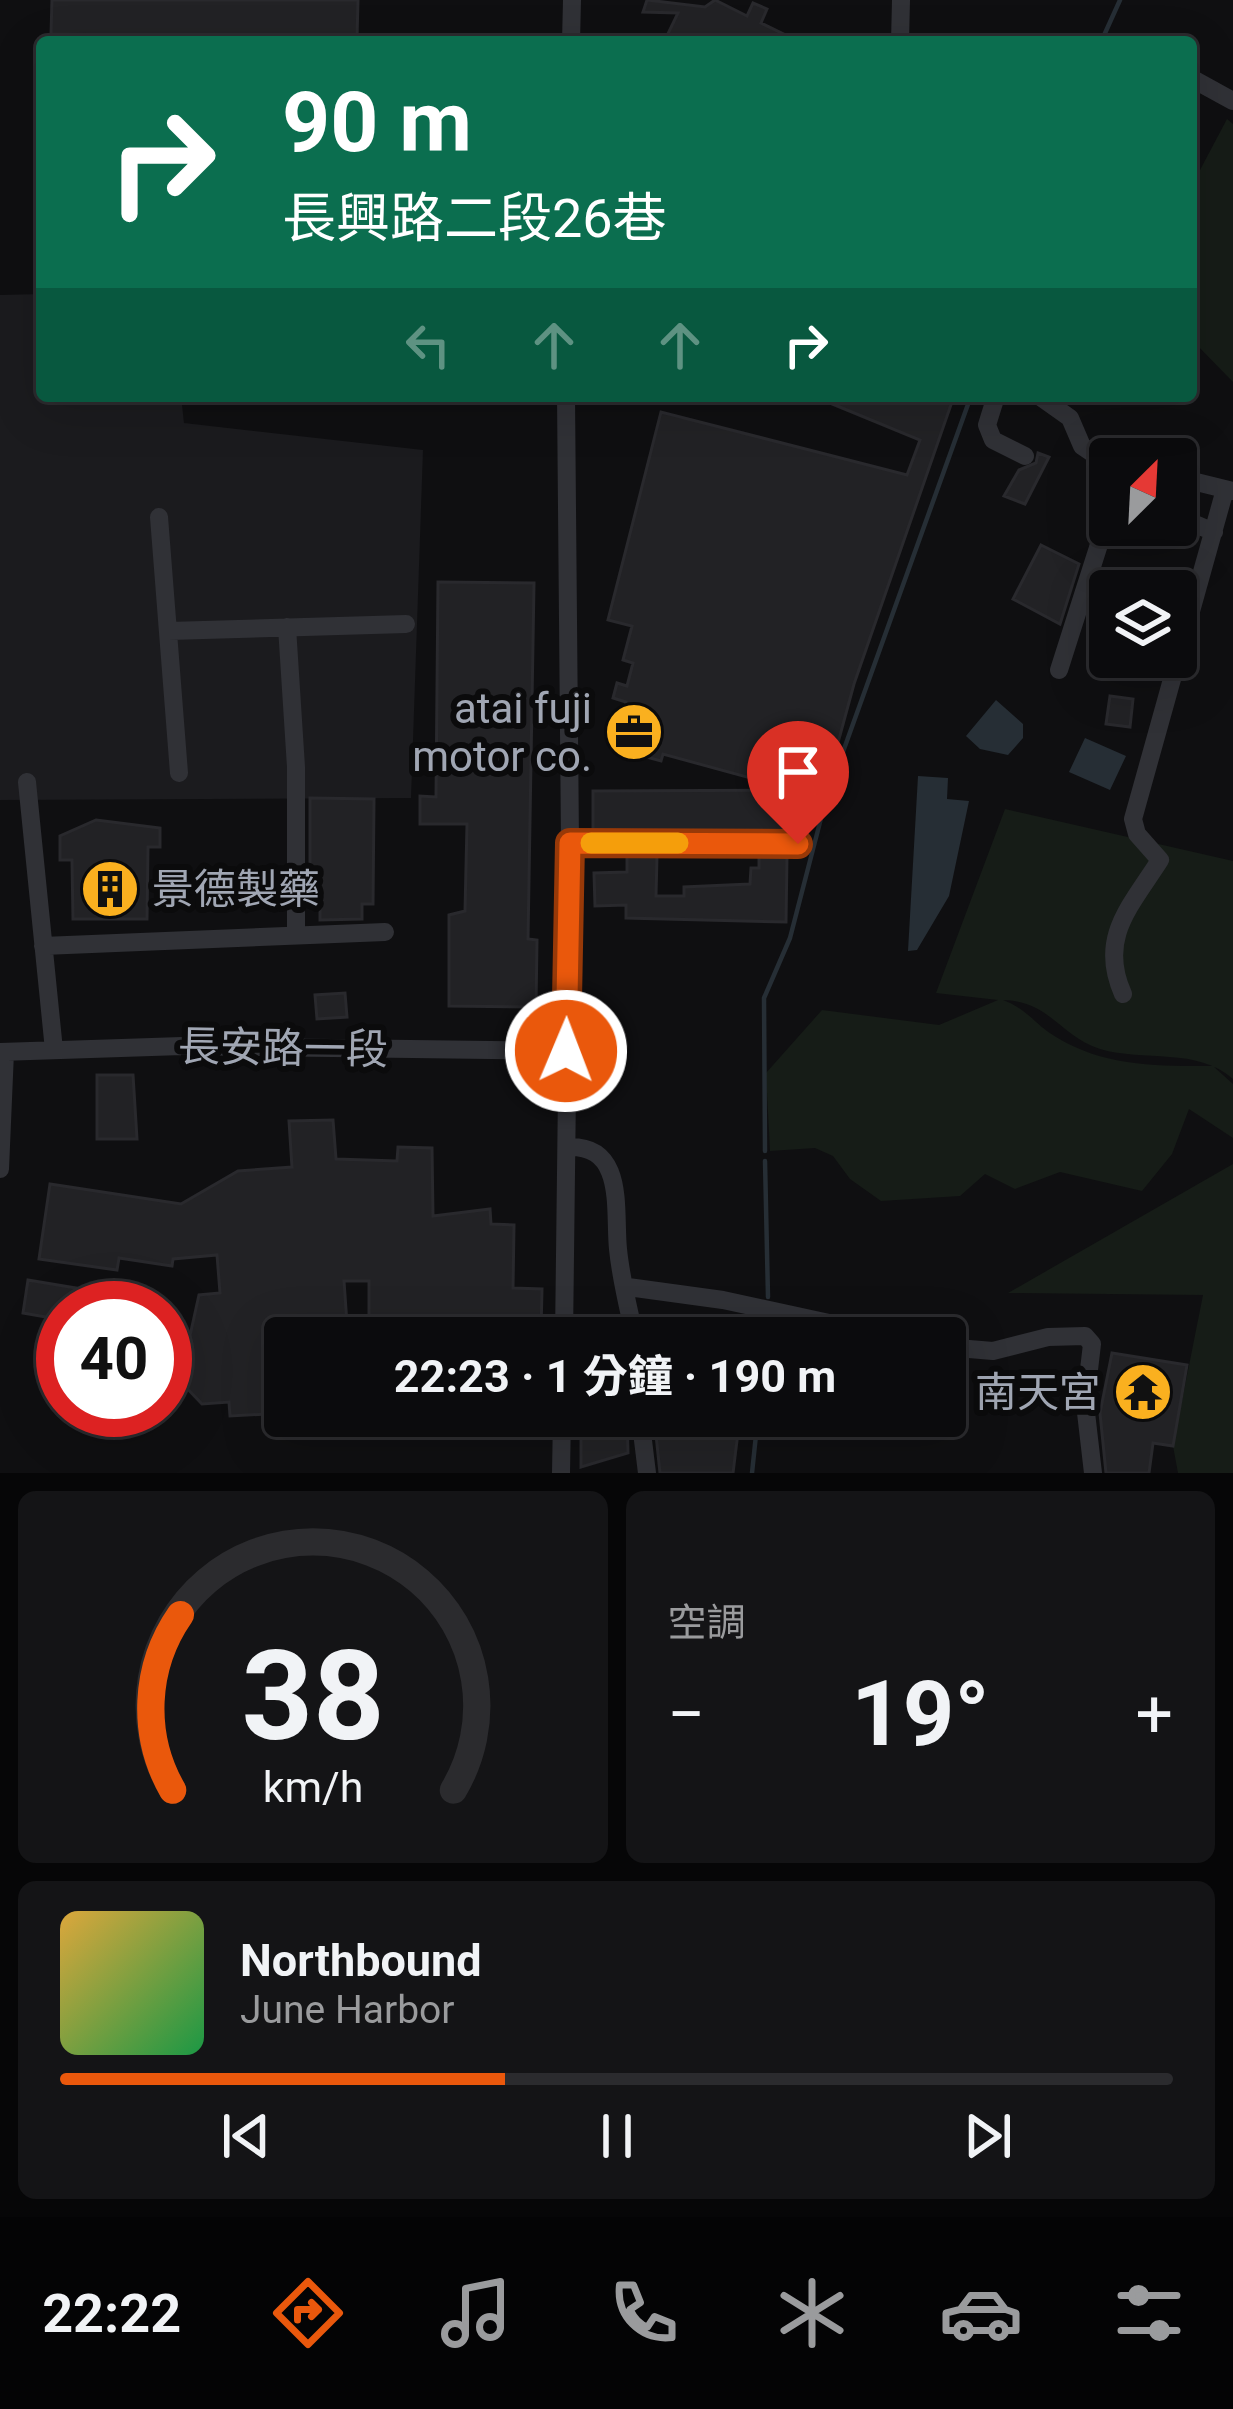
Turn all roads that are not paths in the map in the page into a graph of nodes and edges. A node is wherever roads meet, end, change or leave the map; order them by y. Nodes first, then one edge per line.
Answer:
1 (572, 0) edge
2 (901, 0) edge
3 (571, 36) edge
4 (900, 36) edge
5 (1197, 81) edge
6 (1233, 101) edge
7 (566, 402) edge
8 (994, 402) edge
9 (1047, 402) edge
10 (1089, 451) edge
11 (1025, 456) dead end
12 (1197, 479) edge
13 (1229, 492) edge
14 (159, 518) dead end
15 (1197, 525) edge
16 (1214, 532) junction
17 (1099, 546) edge
18 (406, 624) dead end
19 (287, 627) junction
20 (169, 631) junction
21 (1059, 670) dead end
22 (179, 773) dead end
23 (27, 782) dead end
24 (570, 843) junction
25 (798, 844) dead end
26 (385, 932) dead end
27 (296, 935) junction
28 (44, 946) junction
29 (1123, 994) dead end
30 (54, 1050) junction
31 (566, 1051) junction
32 (3, 1052) edge
33 (568, 1148) junction
34 (0, 1169) edge
35 (628, 1287) junction
36 (564, 1317) edge
37 (632, 1317) edge
38 (801, 1317) edge
39 (966, 1349) edge
40 (562, 1437) edge
41 (643, 1437) edge
42 (561, 1473) edge
43 (647, 1473) edge
44 (1093, 1473) edge

1 - 3 street
2 - 4 street
5 - 6 street
7 - 24 street
8 - 11 street
9 - 10 street
12 - 13 street
13 - 16 street
14 - 20 street
15 - 16 street
16 - 29 street
17 - 21 street
18 - 19 street
19 - 20 street
19 - 27 street
20 - 22 street
23 - 28 street
24 - 25 street
24 - 31 street
26 - 27 street
27 - 28 street
28 - 30 street
30 - 31 street, 長安路一段
30 - 32 street, 長安路一段
31 - 33 street
32 - 34 street
33 - 35 street
33 - 36 street
35 - 37 street
35 - 38 street
39 - 44 street
40 - 42 street
41 - 43 street

